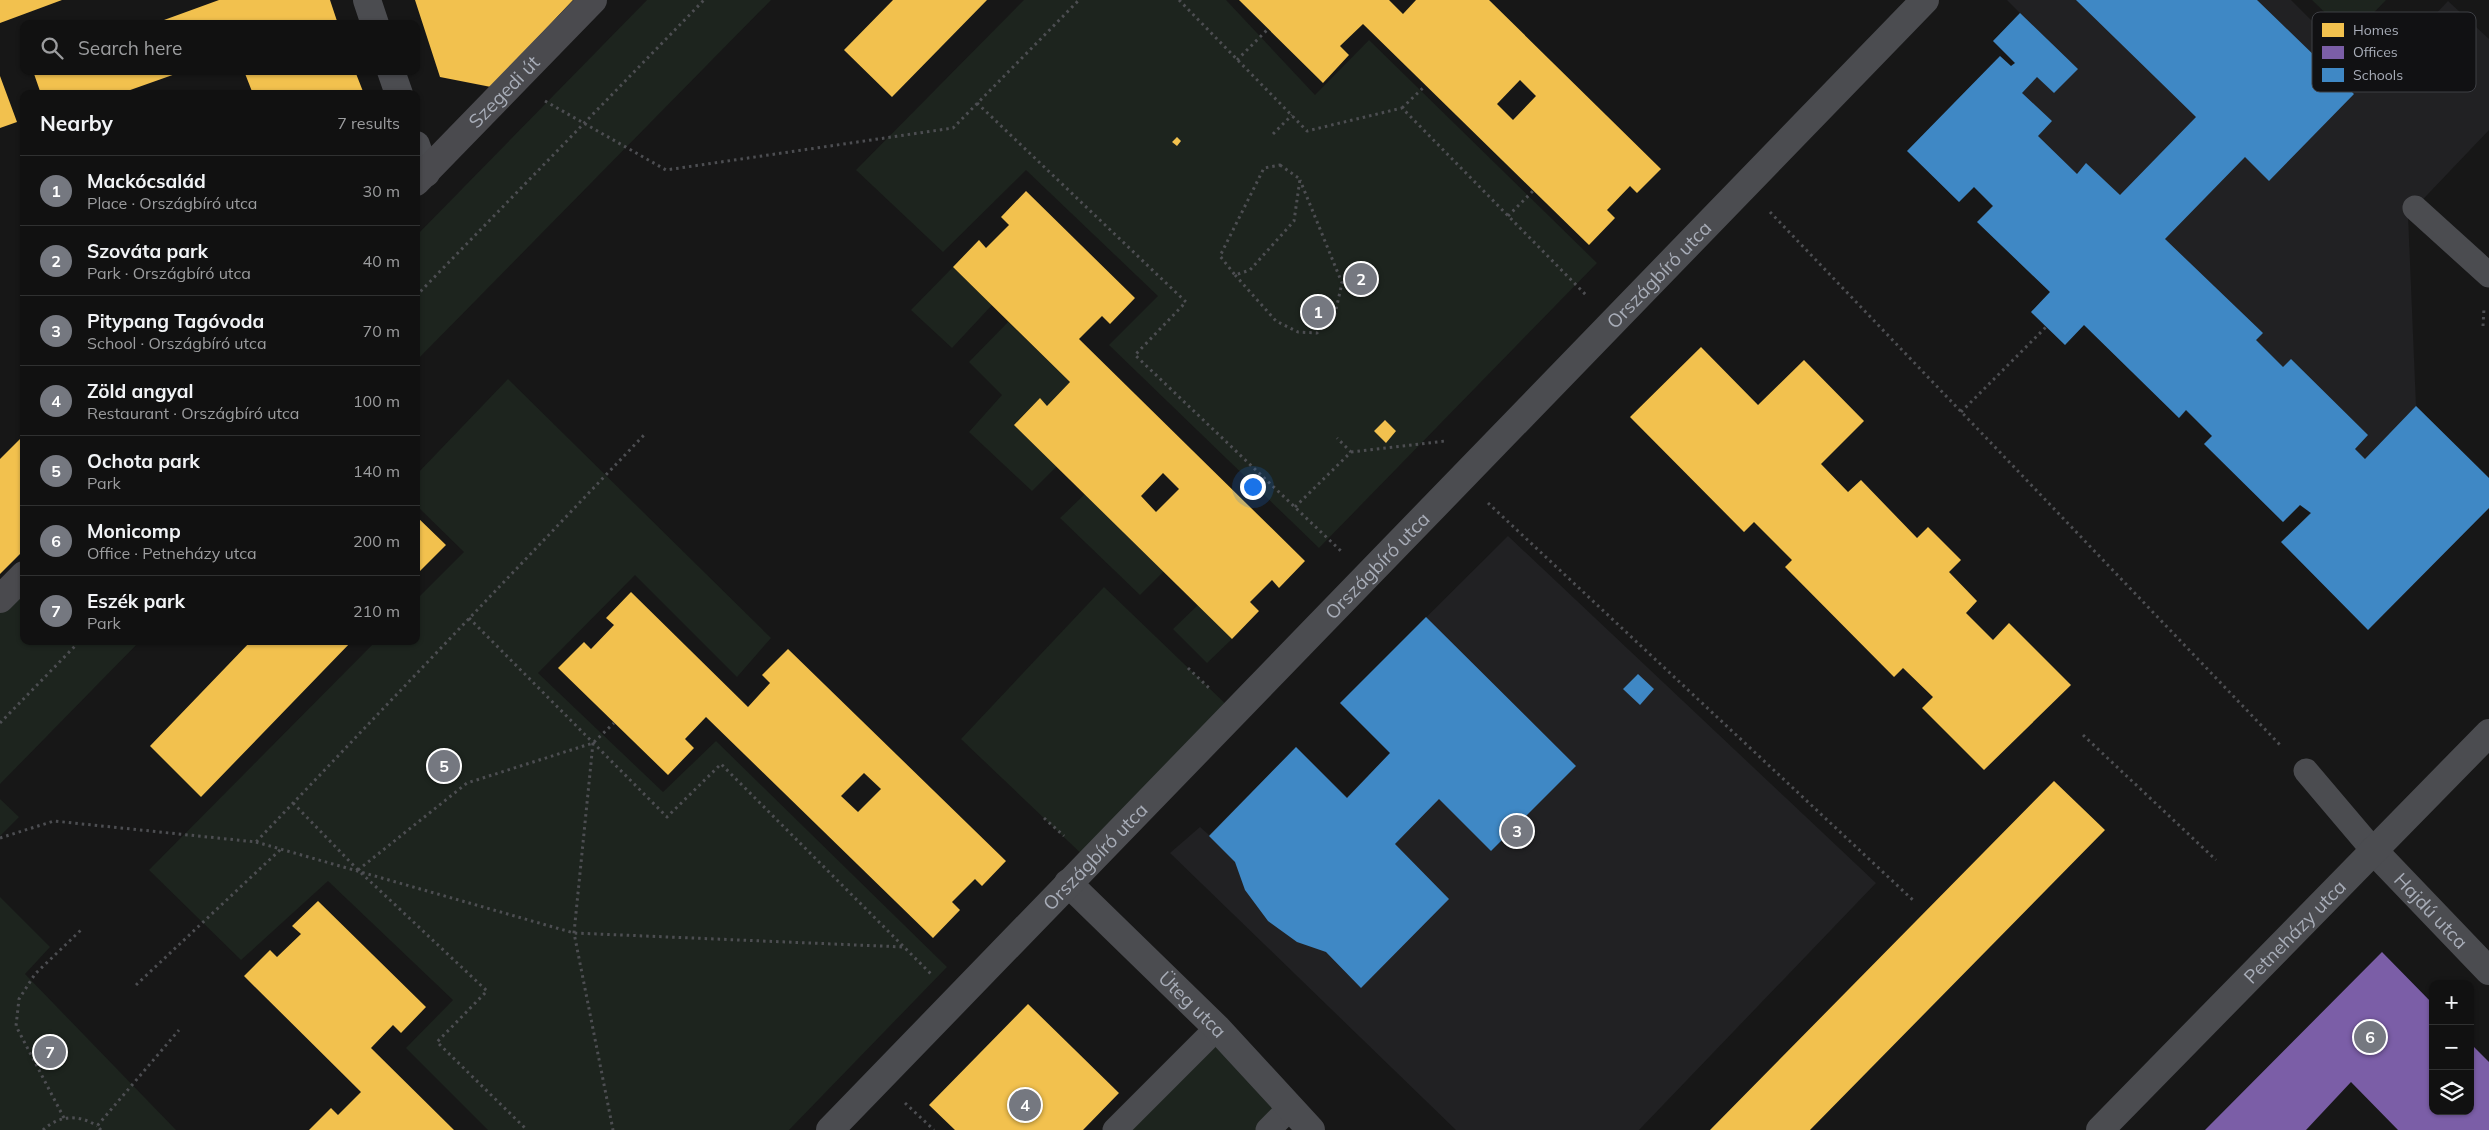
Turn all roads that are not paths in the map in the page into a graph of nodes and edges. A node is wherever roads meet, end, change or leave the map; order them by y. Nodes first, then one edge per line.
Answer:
1 (366, 0) edge
2 (593, 0) edge
3 (1925, 0) edge
4 (374, 20) edge
5 (392, 75) edge
6 (398, 90) edge
7 (421, 178) edge
8 (2415, 208) dead end
9 (2489, 275) edge
10 (20, 579) edge
11 (0, 599) edge
12 (2489, 733) edge
13 (2306, 772) road end
14 (2373, 850) junction
15 (1068, 883) junction
16 (2489, 971) edge
17 (1217, 1028) junction
18 (1290, 1108) junction
19 (830, 1130) edge
20 (1115, 1130) edge
21 (1268, 1130) edge
22 (1311, 1130) edge
23 (2100, 1130) edge

1 - 4 street
2 - 7 street, Szegedi út
3 - 15 street, Országbíró utca
5 - 6 street
8 - 9 lane
10 - 11 street
12 - 14 street, Petneházy utca
13 - 14 lane
14 - 16 street, Hajdú utca
14 - 23 street, Petneházy utca
15 - 17 street, Üteg utca
15 - 19 street, Országbíró utca
17 - 18 street, Üteg utca
17 - 20 lane
18 - 21 lane
18 - 22 street, Üteg utca

